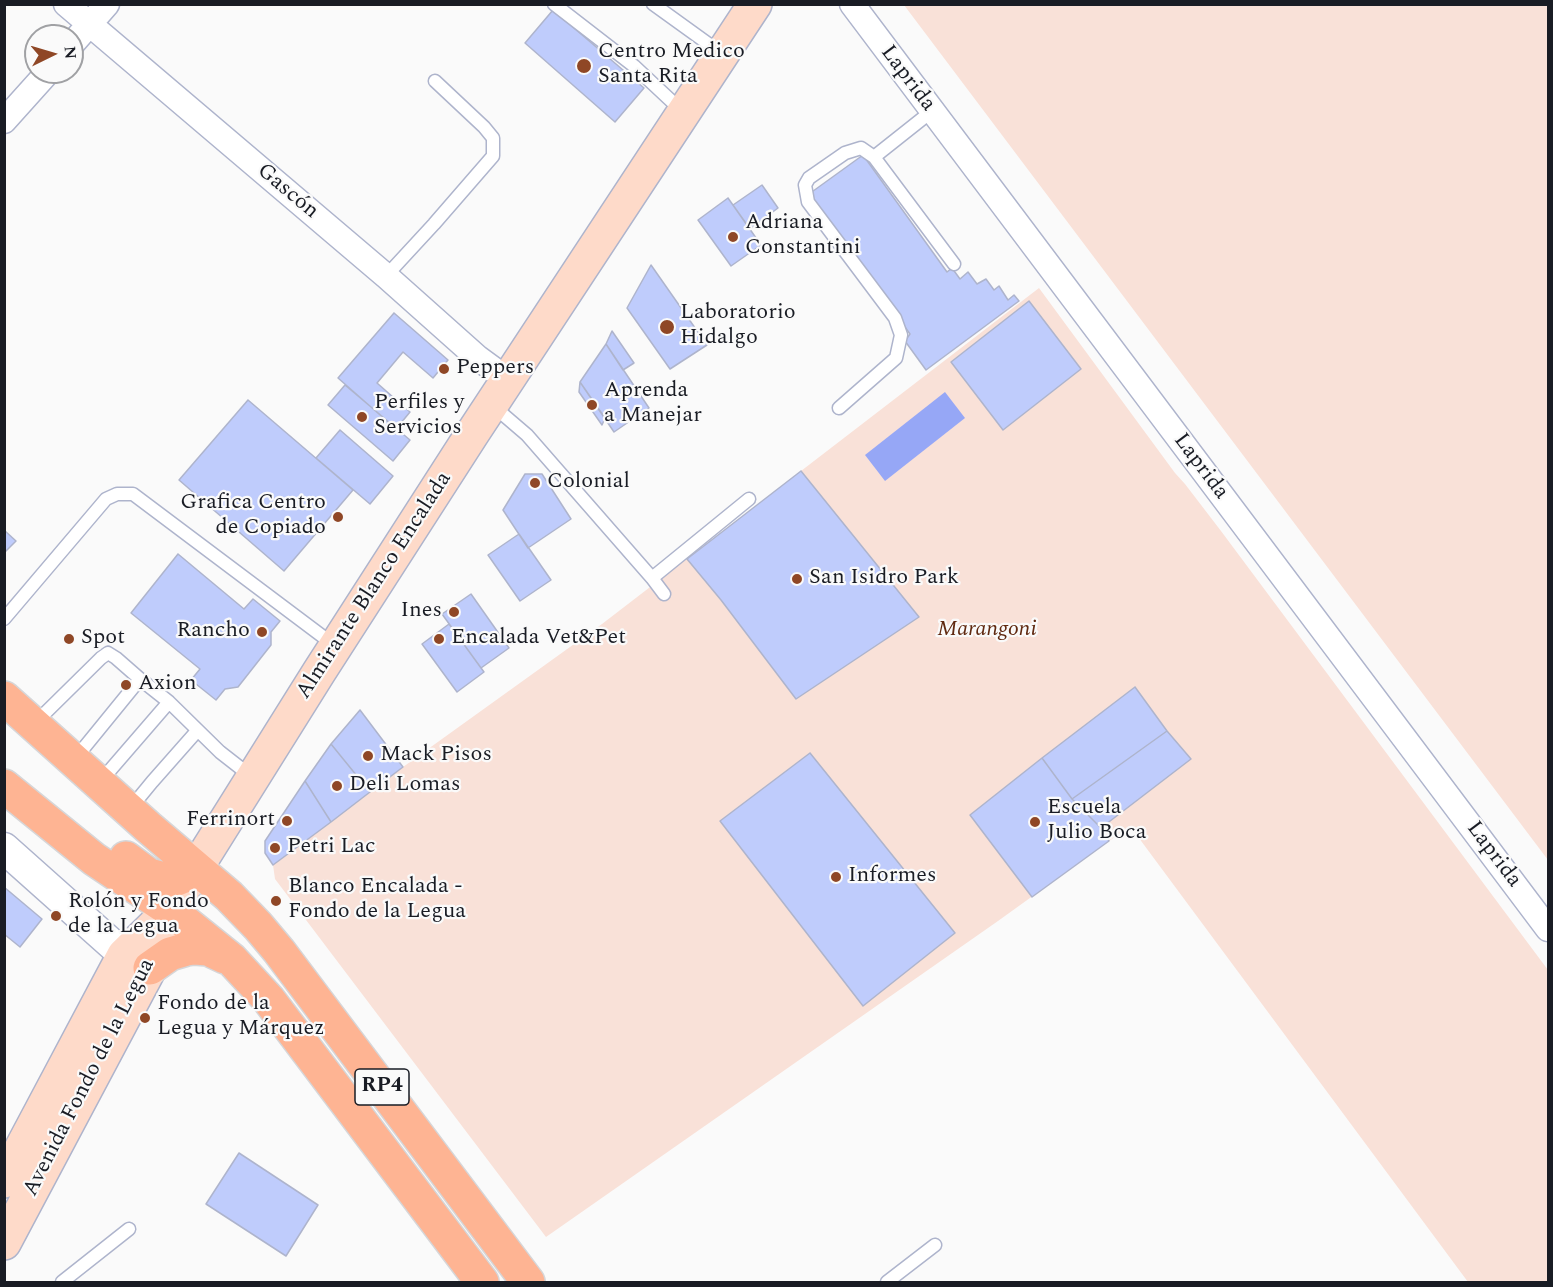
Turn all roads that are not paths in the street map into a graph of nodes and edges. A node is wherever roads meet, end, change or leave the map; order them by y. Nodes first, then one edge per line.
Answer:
1 (66, 4) edge
2 (107, 4) edge
3 (554, 4) edge
4 (653, 4) edge
5 (755, 4) edge
6 (852, 4) edge
7 (90, 24) junction
8 (84, 31) edge
9 (722, 53) junction
10 (435, 81) dead end
11 (37, 84) edge
12 (932, 111) junction
13 (683, 112) junction
14 (4, 121) edge
15 (874, 157) junction
16 (954, 264) dead end
17 (386, 276) junction
18 (500, 392) junction
19 (838, 408) dead end
20 (748, 499) dead end
21 (652, 578) junction
22 (664, 594) dead end
23 (4, 619) edge
24 (336, 646) junction
25 (140, 679) junction
26 (4, 698) edge
27 (169, 702) junction
28 (34, 724) junction
29 (197, 731) junction
30 (74, 760) junction
31 (253, 778) junction
32 (99, 783) junction
33 (7, 785) edge
34 (129, 810) junction
35 (4, 848) edge
36 (196, 868) junction
37 (170, 910) junction
38 (1548, 929) edge
39 (231, 959) junction
40 (137, 962) junction
41 (4, 1181) edge
42 (129, 1229) dead end
43 (4, 1243) edge
44 (935, 1245) dead end
45 (62, 1282) edge
46 (482, 1282) edge
47 (528, 1282) edge
48 (887, 1282) edge

1 - 7 street, Gascón
2 - 7 street
3 - 13 lane
4 - 9 lane
5 - 9 main road, Almirante Blanco Encalada
6 - 12 street, Laprida
7 - 8 street
7 - 17 street, Gascón
9 - 13 main road, Almirante Blanco Encalada
10 - 17 lane
11 - 14 street
12 - 15 lane
12 - 38 street, Laprida
13 - 18 main road, Almirante Blanco Encalada
15 - 16 lane
15 - 19 lane
17 - 18 street, Gascón
18 - 21 lane
18 - 24 main road, Almirante Blanco Encalada
20 - 21 lane
21 - 22 lane
23 - 24 lane
24 - 31 main road, Almirante Blanco Encalada
25 - 27 lane
25 - 28 lane
25 - 30 lane
26 - 28 main road, RP4
27 - 29 lane
27 - 32 lane
28 - 30 main road, RP4
29 - 31 lane
29 - 34 lane
30 - 32 main road, RP4
31 - 36 main road, Almirante Blanco Encalada
32 - 34 main road, RP4
33 - 36 main road
33 - 37 main road, RP4
34 - 36 main road, RP4
35 - 40 street
36 - 37 main road, Avenida Fondo de la Legua
36 - 47 main road, RP4
37 - 39 main road, RP4
37 - 40 main road, Avenida Fondo de la Legua
39 - 40 main road
39 - 46 main road, RP4
40 - 41 main road, Avenida Fondo de la Legua
40 - 43 main road, Avenida Fondo de la Legua
42 - 45 lane
44 - 48 lane

